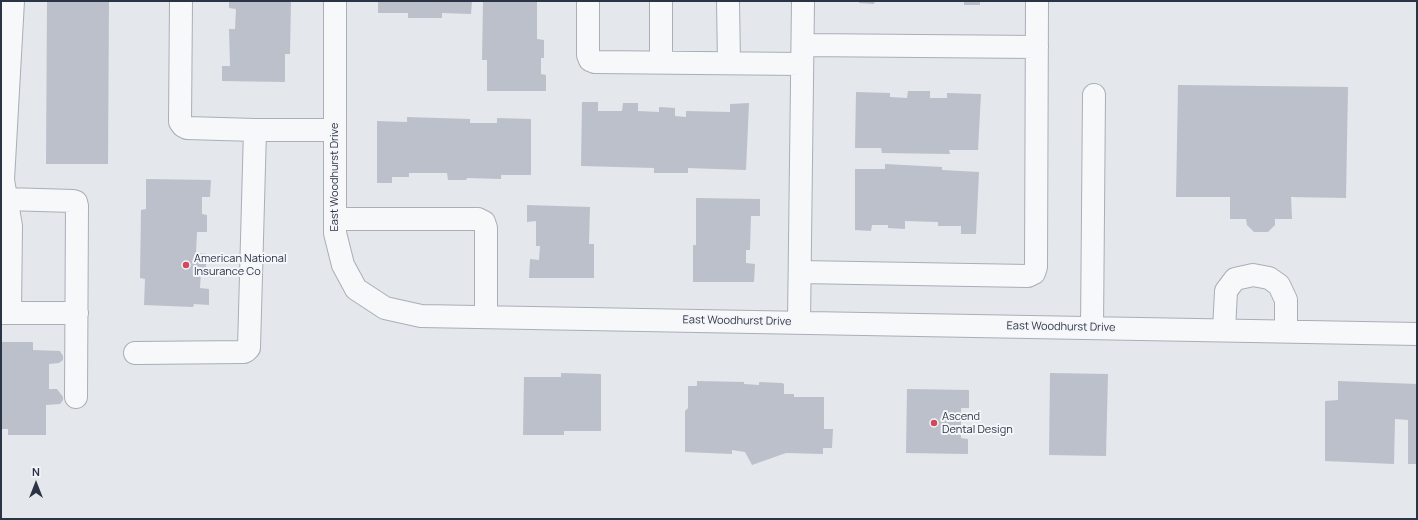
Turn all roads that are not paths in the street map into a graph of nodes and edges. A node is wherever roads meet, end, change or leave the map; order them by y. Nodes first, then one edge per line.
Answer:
1 (13, 1) edge
2 (181, 1) edge
3 (335, 1) edge
4 (588, 1) edge
5 (661, 1) edge
6 (728, 1) edge
7 (803, 1) edge
8 (1038, 1) edge
9 (1037, 47) junction
10 (803, 55) junction
11 (661, 62) junction
12 (729, 63) junction
13 (1094, 95) dead end
14 (255, 130) junction
15 (335, 130) junction
16 (6, 199) junction
17 (335, 219) junction
18 (800, 272) junction
19 (6, 313) edge
20 (77, 313) junction
21 (486, 316) junction
22 (799, 322) junction
23 (1092, 328) junction
24 (1224, 330) junction
25 (1286, 331) junction
26 (1417, 334) edge
27 (135, 353) dead end
28 (76, 397) dead end

1 - 16 street
2 - 14 street
3 - 15 street, East Woodhurst Drive
4 - 11 street
5 - 11 street
6 - 12 street
7 - 10 street
8 - 9 street
9 - 10 street
9 - 18 street
10 - 12 street
10 - 18 street
11 - 12 street
13 - 23 street
14 - 15 street
14 - 27 street
15 - 17 street, East Woodhurst Drive
16 - 19 street
16 - 20 street
17 - 21 street, East Woodhurst Drive
17 - 21 street
18 - 22 street
19 - 20 street
20 - 28 street
21 - 22 street, East Woodhurst Drive
22 - 23 street, East Woodhurst Drive
23 - 24 street, East Woodhurst Drive
24 - 25 street, East Woodhurst Drive
24 - 25 street
25 - 26 street, East Woodhurst Drive

